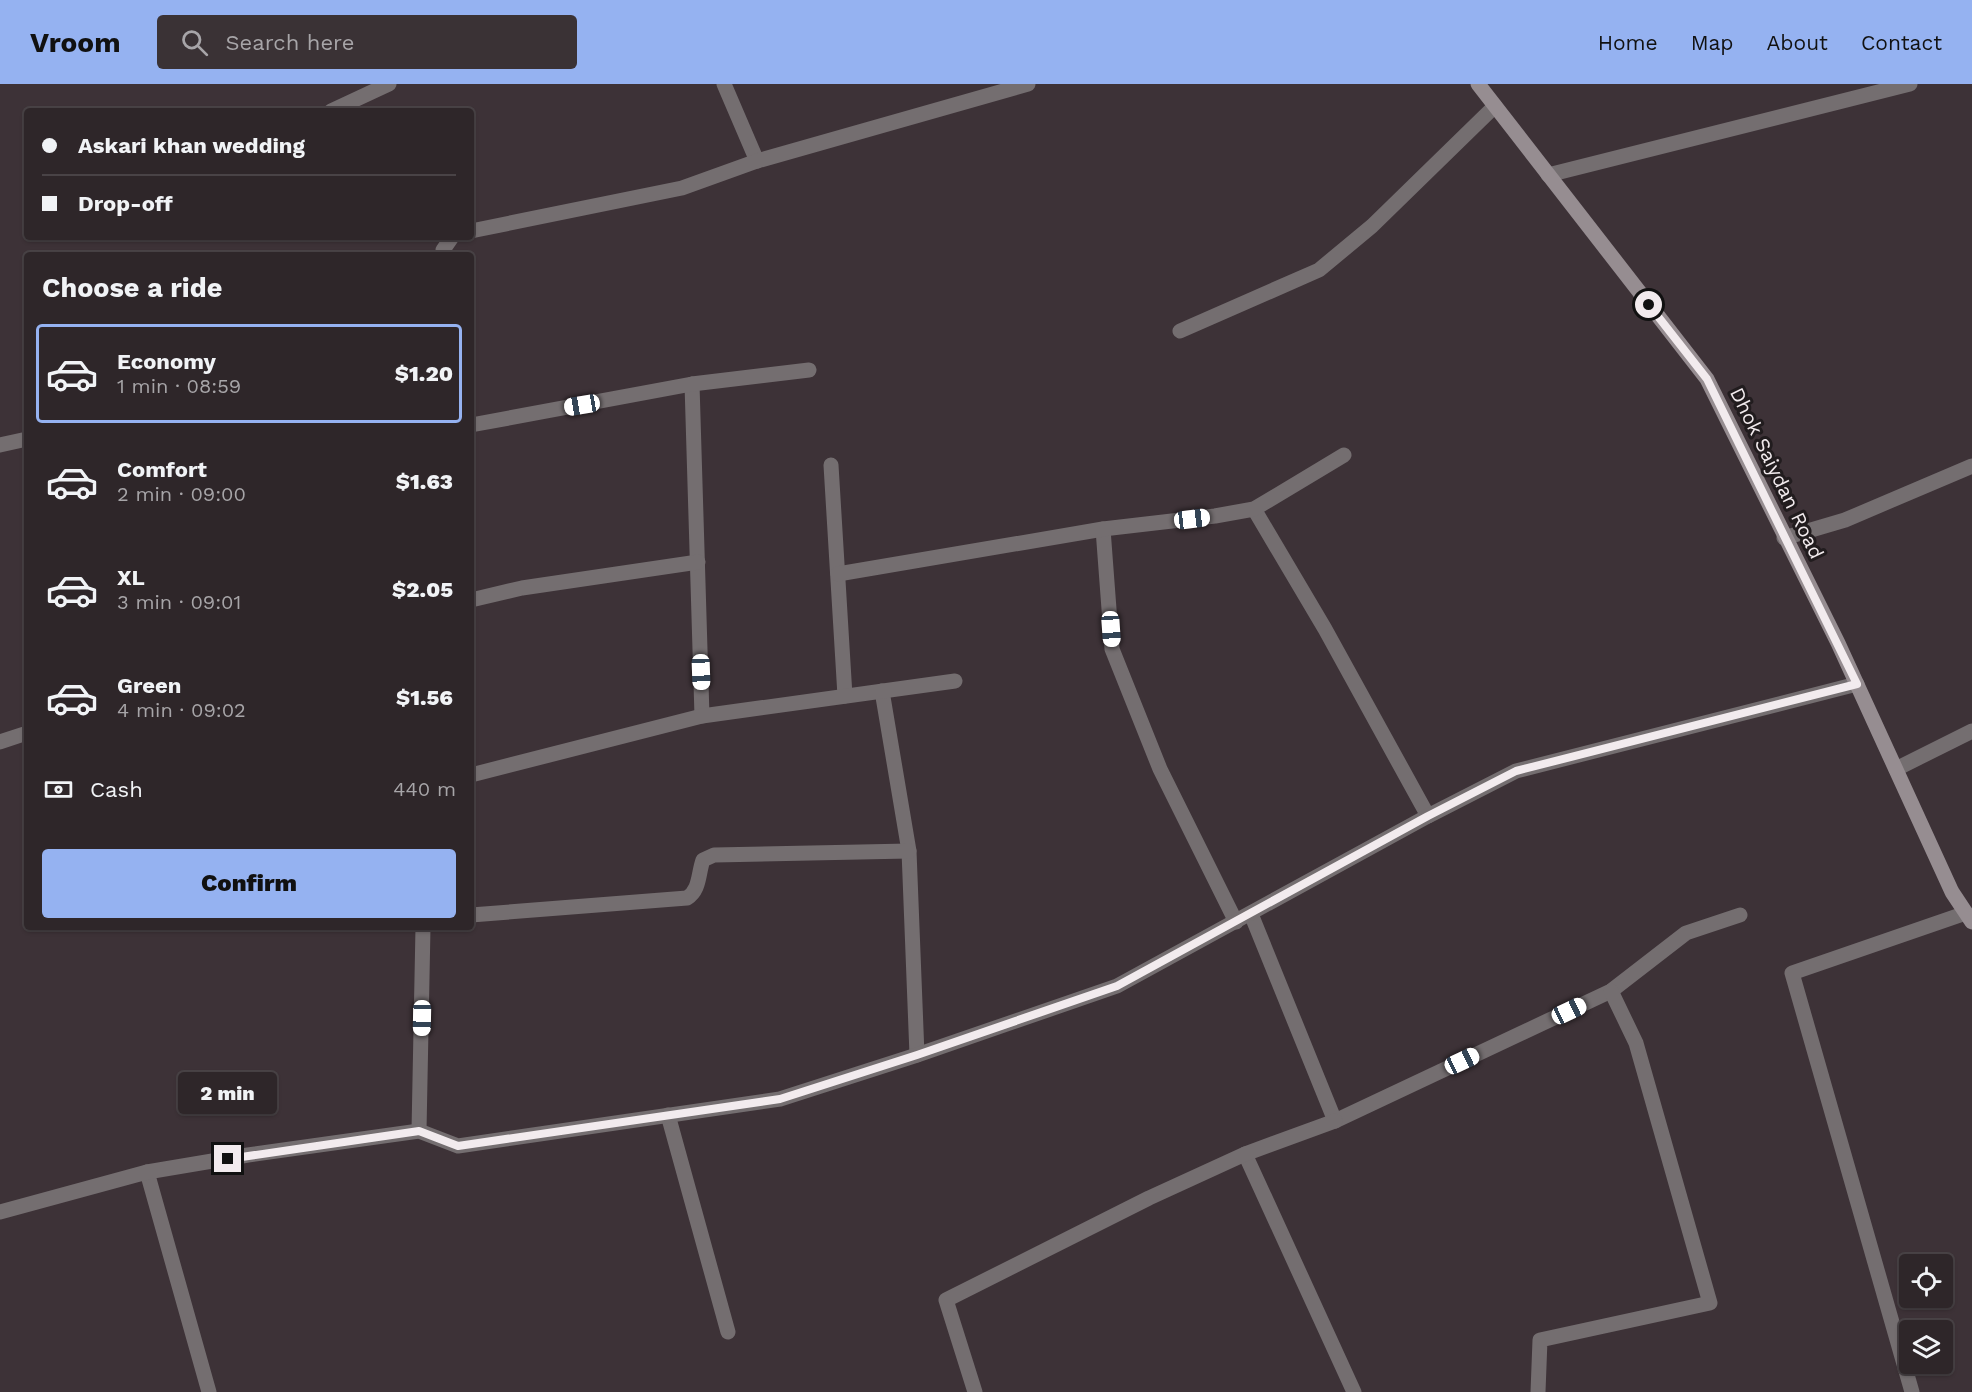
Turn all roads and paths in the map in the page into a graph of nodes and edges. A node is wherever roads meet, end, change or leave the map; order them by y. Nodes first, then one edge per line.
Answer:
1 (389, 84) edge
2 (724, 84) edge
3 (1028, 84) edge
4 (1478, 84) edge
5 (1910, 84) edge
6 (1495, 106) junction
7 (337, 108) edge
8 (757, 161) junction
9 (1548, 175) junction
10 (474, 230) edge
11 (1180, 331) dead end
12 (809, 369) dead end
13 (692, 384) junction
14 (474, 424) edge
15 (24, 440) edge
16 (0, 445) edge
17 (1344, 455) dead end
18 (831, 465) dead end
19 (1972, 466) edge
20 (1254, 508) junction
21 (1103, 529) junction
22 (1784, 538) junction
23 (698, 562) junction
24 (838, 574) junction
25 (474, 599) edge
26 (955, 681) dead end
27 (1857, 684) junction
28 (882, 691) junction
29 (845, 696) junction
30 (702, 716) junction
31 (1972, 731) edge
32 (24, 735) edge
33 (0, 742) edge
34 (1896, 769) junction
35 (474, 774) edge
36 (1428, 816) junction
37 (909, 851) junction
38 (1251, 914) junction
39 (474, 915) edge
40 (1740, 915) dead end
41 (1969, 917) edge
42 (1236, 922) junction
43 (423, 930) edge
44 (1611, 991) junction
45 (917, 1055) junction
46 (668, 1116) junction
47 (1335, 1121) junction
48 (419, 1131) junction
49 (1245, 1154) junction
50 (147, 1172) junction
51 (0, 1212) edge
52 (728, 1332) dead end
53 (209, 1392) edge
54 (975, 1392) edge
55 (1354, 1392) edge
56 (1538, 1392) edge
57 (1912, 1392) edge

1 - 7 street
2 - 8 street
3 - 8 street
4 - 6 main road, Dhok Saiydan Road
5 - 9 street
6 - 9 main road, Dhok Saiydan Road
6 - 11 street
8 - 10 street
9 - 22 main road, Dhok Saiydan Road
12 - 13 street
13 - 14 street
13 - 23 street
15 - 16 street
17 - 20 street
18 - 24 street
19 - 22 street
20 - 21 street
20 - 36 street
21 - 24 street
21 - 42 street
22 - 27 main road, Dhok Saiydan Road
23 - 25 street
23 - 30 street
24 - 29 street
26 - 28 street
27 - 34 main road, Dhok Saiydan Road
27 - 36 street
28 - 29 street
28 - 37 street
29 - 30 street
30 - 35 street
31 - 34 street
32 - 33 street
34 - 41 main road, Dhok Saiydan Road
36 - 38 street
37 - 39 street
37 - 45 street
38 - 42 street
38 - 47 street
40 - 44 street
41 - 57 street
42 - 45 street
43 - 48 street
44 - 47 street
44 - 56 street
45 - 46 street
46 - 48 street
46 - 52 street
47 - 49 street
48 - 50 street
49 - 54 street
49 - 55 street
50 - 51 street
50 - 53 street

